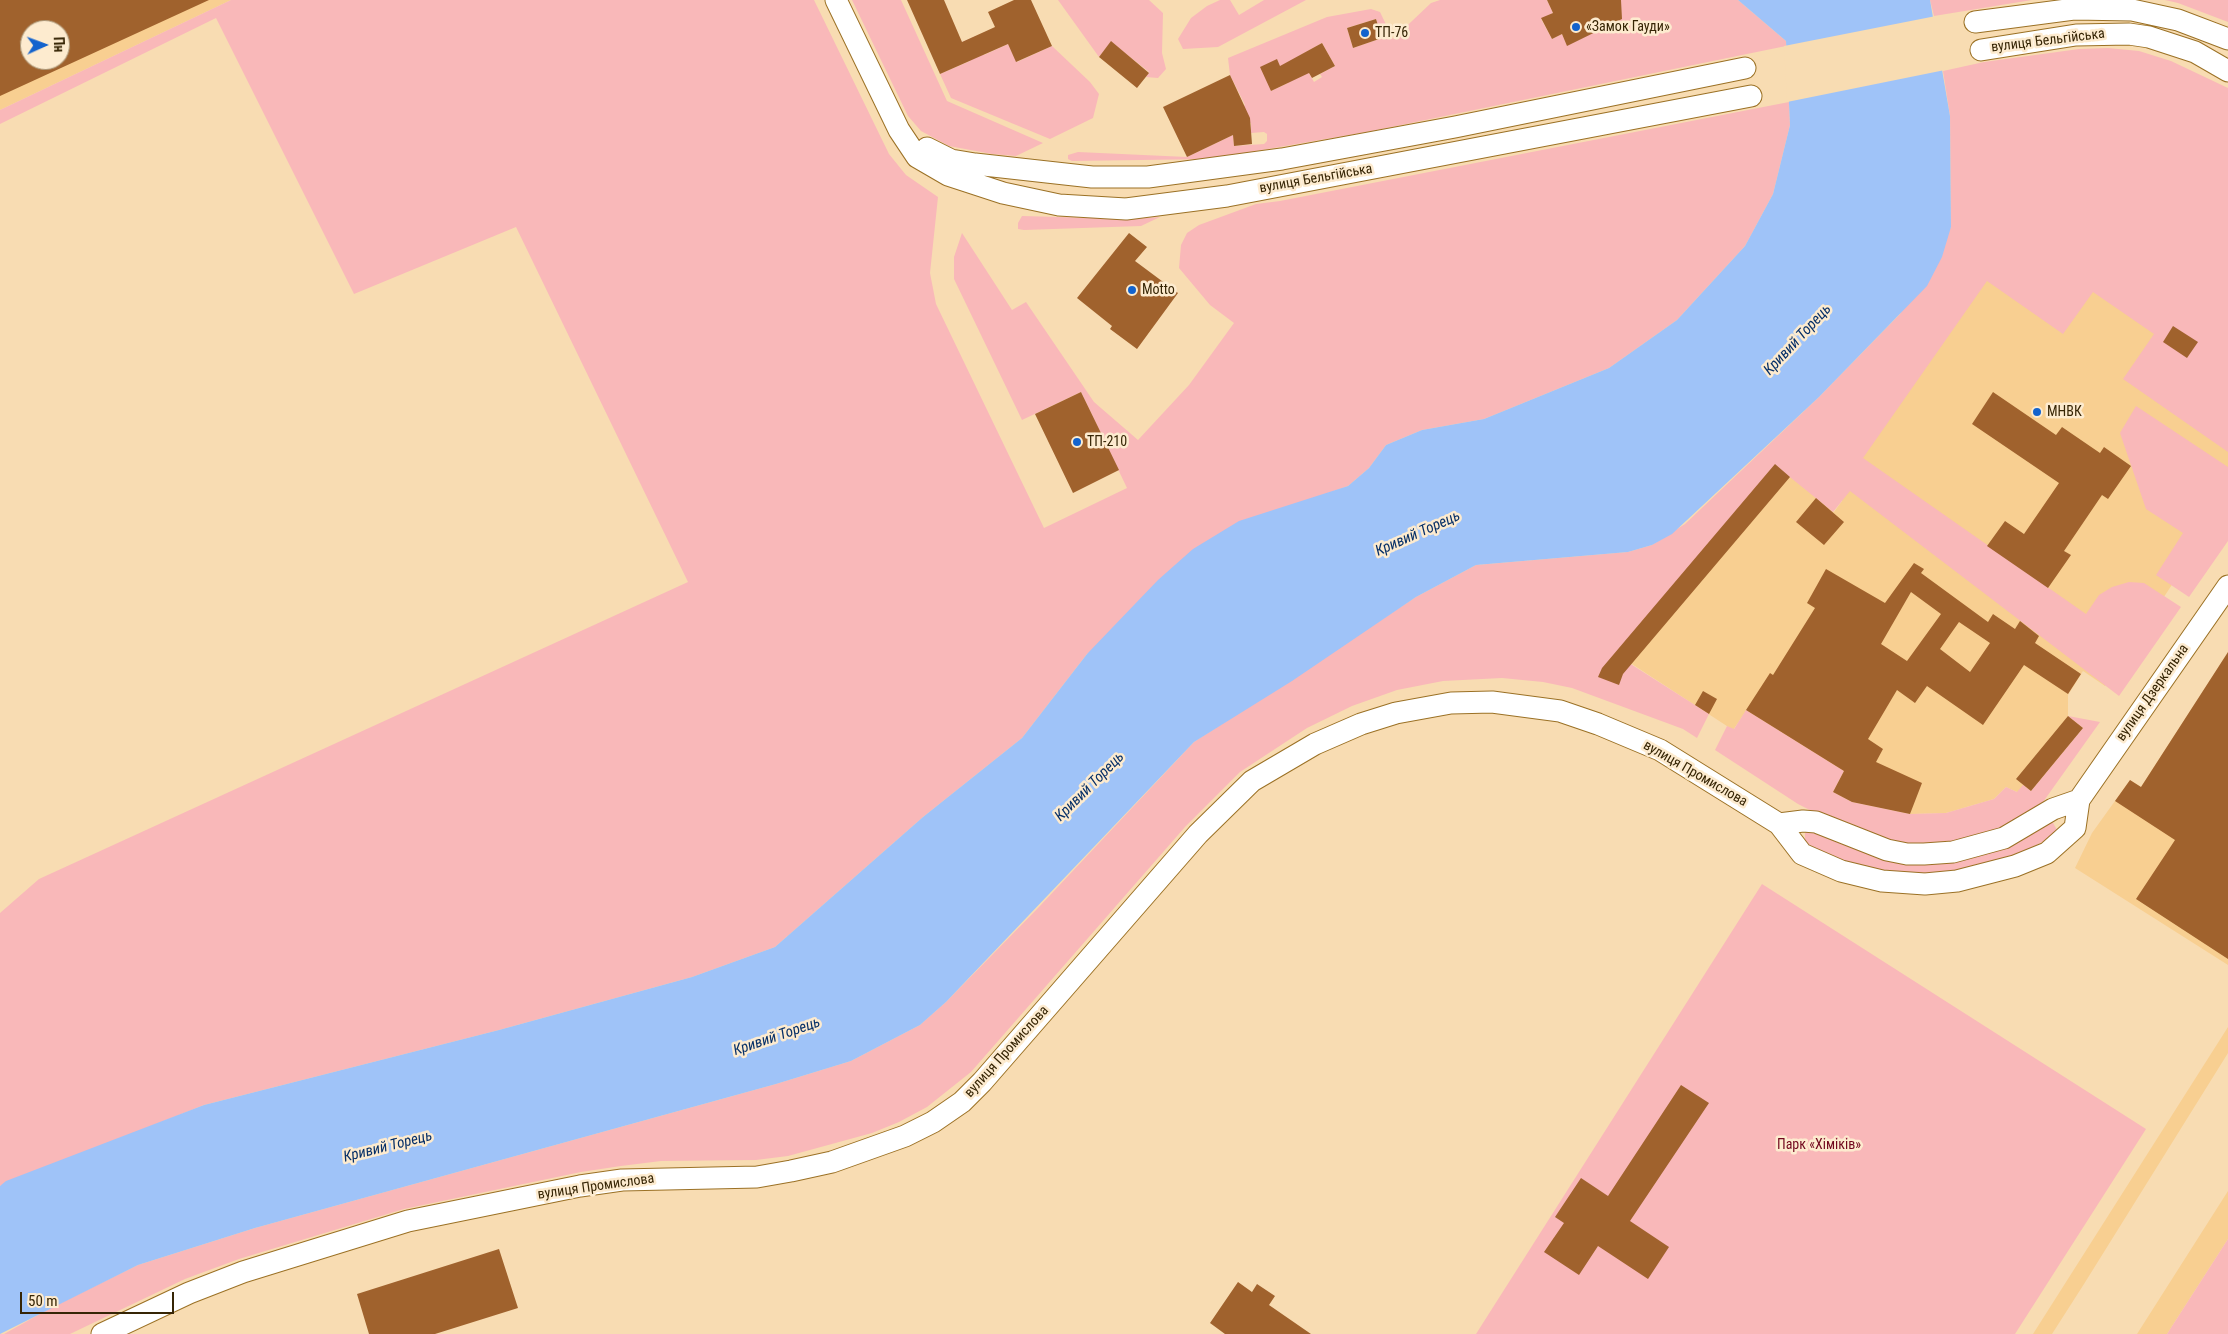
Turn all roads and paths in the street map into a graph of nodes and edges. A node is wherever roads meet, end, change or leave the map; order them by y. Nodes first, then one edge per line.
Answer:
1 (836, 0) edge
2 (1975, 22) dead end
3 (2228, 39) edge
4 (1981, 50) dead end
5 (1745, 68) dead end
6 (2228, 71) edge
7 (1751, 96) dead end
8 (899, 130) junction
9 (2228, 586) edge
10 (2079, 800) junction
11 (1779, 824) junction
12 (102, 1334) edge

1 - 8 street, вулиця Бельгійська
2 - 3 street, вулиця Бельгійська
4 - 6 street, вулиця Бельгійська
5 - 8 street, вулиця Бельгійська
7 - 8 street, вулиця Бельгійська
9 - 10 street, вулиця Дзеркальна
10 - 11 street
10 - 11 street, вулиця Дзеркальна
11 - 12 street, вулиця Промислова

